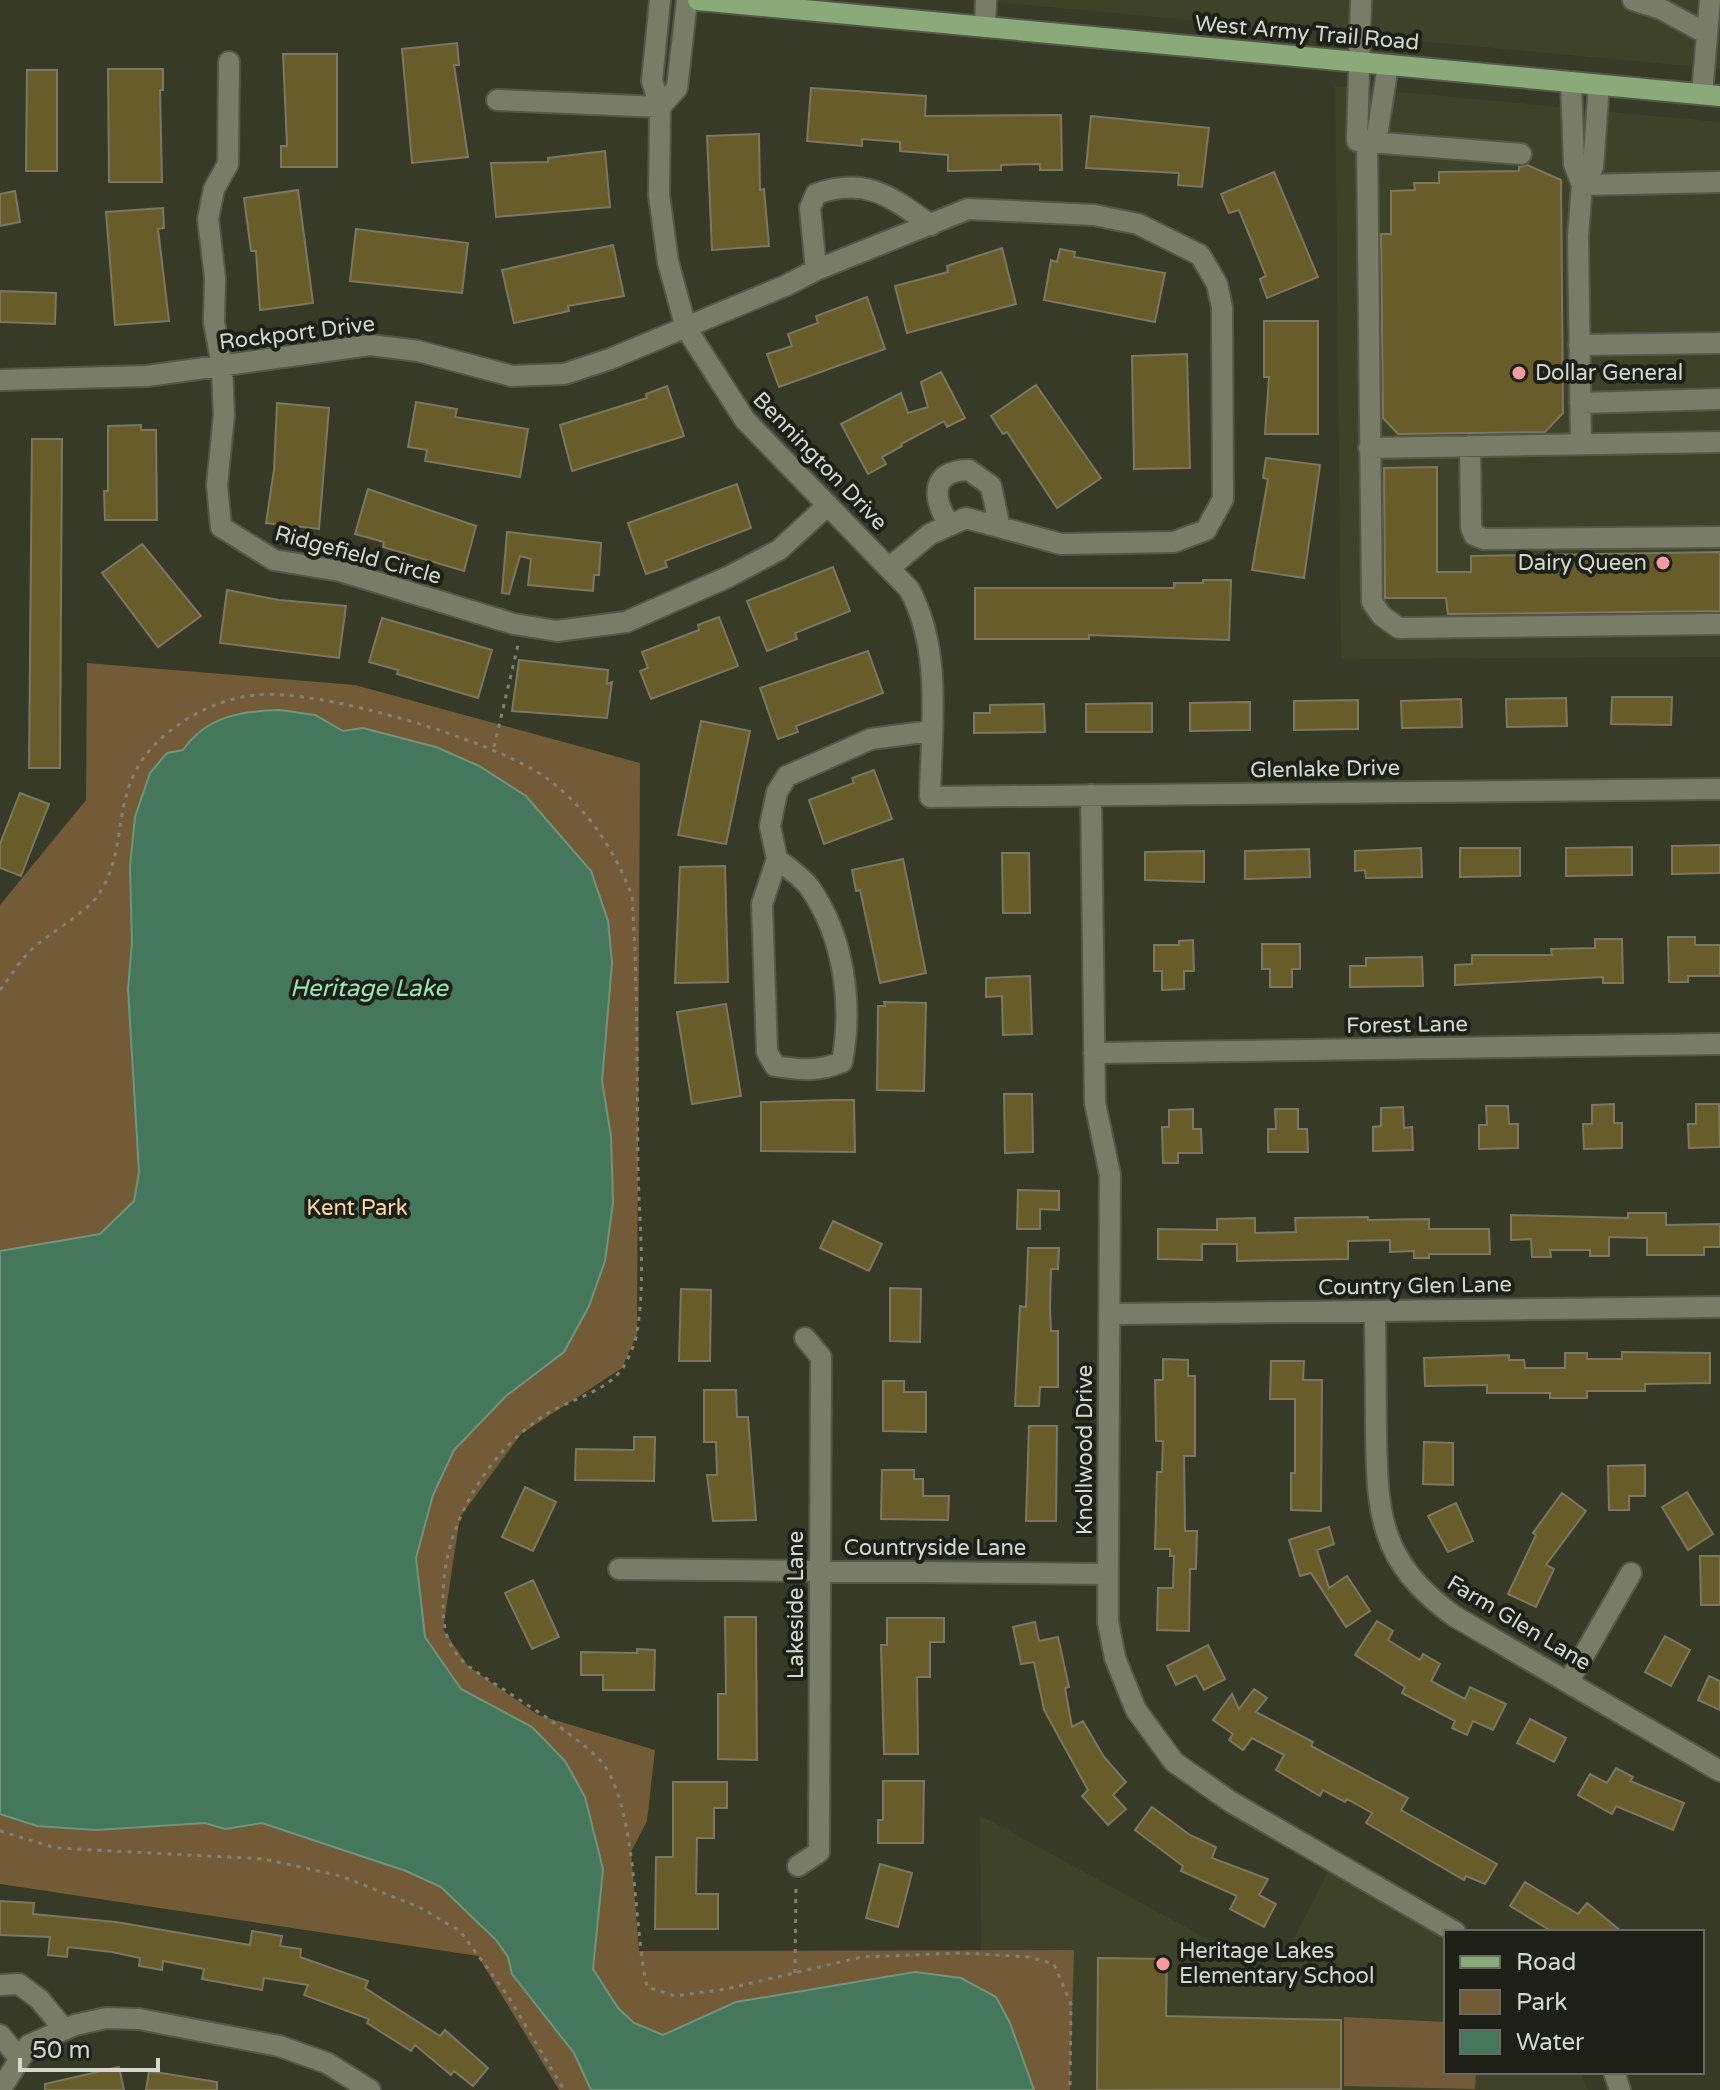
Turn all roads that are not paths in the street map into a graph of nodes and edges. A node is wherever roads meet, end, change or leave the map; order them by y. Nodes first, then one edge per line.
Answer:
1 (660, 0) edge
2 (687, 0) edge
3 (698, 0) edge
4 (986, 0) edge
5 (1361, 0) edge
6 (1633, 0) edge
7 (1710, 0) edge
8 (1662, 4) edge
9 (985, 27) junction
10 (1712, 28) edge
11 (229, 62) dead end
12 (1357, 62) junction
13 (1388, 65) junction
14 (1571, 82) junction
15 (1599, 85) junction
16 (1711, 95) edge
17 (497, 100) dead end
18 (660, 107) junction
19 (1367, 141) junction
20 (1521, 154) dead end
21 (1720, 182) edge
22 (1582, 185) junction
23 (931, 225) junction
24 (816, 270) junction
25 (686, 328) junction
26 (1720, 343) edge
27 (1579, 345) junction
28 (222, 366) junction
29 (0, 380) edge
30 (1720, 399) edge
31 (1580, 403) junction
32 (1720, 442) edge
33 (1581, 444) junction
34 (1470, 446) junction
35 (1369, 448) junction
36 (828, 505) junction
37 (948, 523) junction
38 (999, 524) junction
39 (1720, 537) edge
40 (889, 568) junction
41 (1720, 624) edge
42 (931, 731) junction
43 (1720, 789) edge
44 (1091, 795) junction
45 (930, 797) joint
46 (777, 859) junction
47 (1720, 1044) edge
48 (1094, 1053) junction
49 (1720, 1307) edge
50 (1375, 1311) junction
51 (1110, 1314) junction
52 (805, 1338) dead end
53 (619, 1569) dead end
54 (820, 1571) junction
55 (1631, 1573) dead end
56 (1108, 1574) junction
57 (1569, 1681) junction
58 (1720, 1771) edge
59 (798, 1866) road end
60 (1452, 1930) edge
61 (0, 1985) edge
62 (64, 2029) junction
63 (0, 2035) edge
64 (20, 2059) junction
65 (0, 2090) edge
66 (370, 2090) edge

1 - 18 street, Bennington Drive
2 - 18 street, Bennington Drive
3 - 9 main road, West Army Trail Road
4 - 9 street
5 - 12 street
6 - 8 street
7 - 10 street
8 - 10 street
9 - 12 main road, West Army Trail Road
10 - 16 street
11 - 28 street, Ridgefield Circle
12 - 13 main road, West Army Trail Road
12 - 19 street
13 - 14 main road, West Army Trail Road
13 - 19 street
14 - 15 main road, West Army Trail Road
14 - 22 street
15 - 16 main road, West Army Trail Road
15 - 22 street
17 - 18 street
18 - 25 street, Bennington Drive
19 - 20 street
19 - 35 street
21 - 22 street
22 - 27 street
23 - 24 street, Rockport Drive
23 - 24 street
23 - 38 street, Rockport Drive
24 - 25 street, Rockport Drive
25 - 28 street, Rockport Drive
25 - 36 street, Bennington Drive
26 - 27 street
27 - 31 street
28 - 29 street, Rockport Drive
28 - 36 street, Ridgefield Circle
30 - 31 street
31 - 33 street
32 - 33 street
33 - 34 street
34 - 35 street
34 - 39 street
35 - 41 street
36 - 40 street, Bennington Drive
37 - 38 street, Rockport Drive
37 - 38 street
37 - 40 street
40 - 42 street, Bennington Drive
42 - 45 street, Bennington Drive
42 - 46 street
43 - 44 street, Glenlake Drive
44 - 45 street, Glenlake Drive
44 - 48 street, Knollwood Drive
46 - 46 street
47 - 48 street, Forest Lane
48 - 51 street, Knollwood Drive
49 - 50 street, Country Glen Lane
50 - 51 street, Country Glen Lane
50 - 57 street, Farm Glen Lane
51 - 56 street, Knollwood Drive
52 - 54 street, Lakeside Lane
53 - 54 street, Countryside Lane
54 - 56 street, Countryside Lane
54 - 59 street, Lakeside Lane
55 - 57 street
56 - 60 street, Knollwood Drive
57 - 58 street, Farm Glen Lane
61 - 62 street
62 - 64 street
62 - 66 street
63 - 64 street
64 - 65 street

